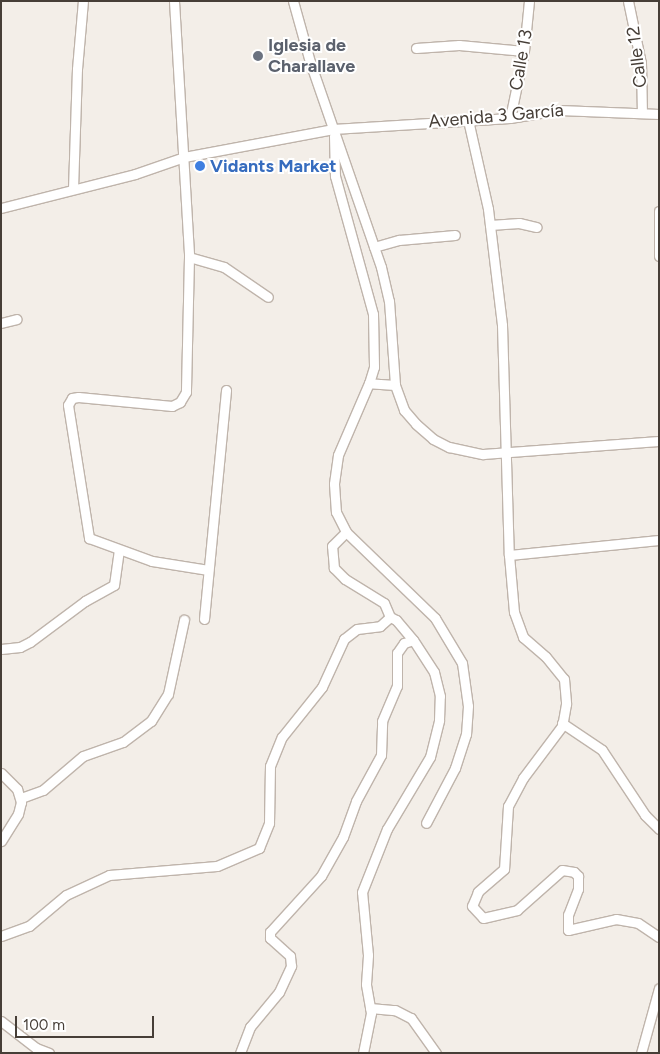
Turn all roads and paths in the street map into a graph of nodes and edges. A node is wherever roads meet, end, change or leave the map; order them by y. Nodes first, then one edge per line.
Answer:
1 (83, 1) edge
2 (174, 1) edge
3 (293, 1) edge
4 (529, 1) edge
5 (628, 1) edge
6 (416, 48) dead end
7 (524, 51) junction
8 (642, 113) junction
9 (659, 114) edge
10 (510, 118) junction
11 (468, 120) junction
12 (334, 129) junction
13 (184, 157) junction
14 (73, 188) junction
15 (1, 208) edge
16 (659, 211) edge
17 (490, 226) junction
18 (537, 227) dead end
19 (455, 235) dead end
20 (374, 246) junction
21 (659, 256) edge
22 (189, 257) junction
23 (268, 297) dead end
24 (17, 319) dead end
25 (1, 323) edge
26 (369, 383) junction
27 (395, 385) junction
28 (226, 390) dead end
29 (659, 441) edge
30 (505, 454) junction
31 (346, 532) junction
32 (659, 540) edge
33 (119, 551) junction
34 (509, 555) junction
35 (208, 570) junction
36 (390, 617) junction
37 (204, 619) dead end
38 (184, 620) dead end
39 (413, 640) junction
40 (1, 649) edge
41 (562, 723) junction
42 (1, 773) edge
43 (21, 798) junction
44 (426, 823) dead end
45 (659, 829) edge
46 (1, 841) edge
47 (1, 936) edge
48 (659, 937) edge
49 (659, 988) edge
50 (370, 1008) junction
51 (1, 1021) edge
52 (48, 1053) edge
53 (240, 1053) edge
54 (363, 1053) edge
55 (436, 1053) edge
56 (640, 1053) edge

1 - 14 street
2 - 13 street
3 - 12 street
4 - 7 street, Calle 13
5 - 8 street, Calle 12
6 - 7 street
7 - 10 street, Calle 13
8 - 9 street, Avenida 3 García
8 - 10 street, Avenida 3 García
10 - 11 street, Avenida 3 García
11 - 12 street, Avenida 3 García
11 - 17 street
12 - 13 street, Avenida 3 García
12 - 20 street
12 - 26 street
13 - 14 street, Avenida 3 García
13 - 22 street
14 - 15 street, Avenida 3 García
16 - 21 street
17 - 18 street
17 - 30 street
19 - 20 street
20 - 27 street
22 - 23 street
22 - 33 street
24 - 25 street
26 - 27 street
26 - 31 street
27 - 30 street
28 - 35 street
29 - 30 street
30 - 34 street
31 - 36 street
31 - 44 street
32 - 34 street
33 - 35 street
33 - 40 street
34 - 41 street
35 - 37 street
36 - 39 street
36 - 47 street
38 - 43 street
39 - 50 street
39 - 53 street
41 - 45 street
41 - 48 street
42 - 43 street
43 - 46 street
49 - 56 street
50 - 54 street
50 - 55 street
51 - 52 street

